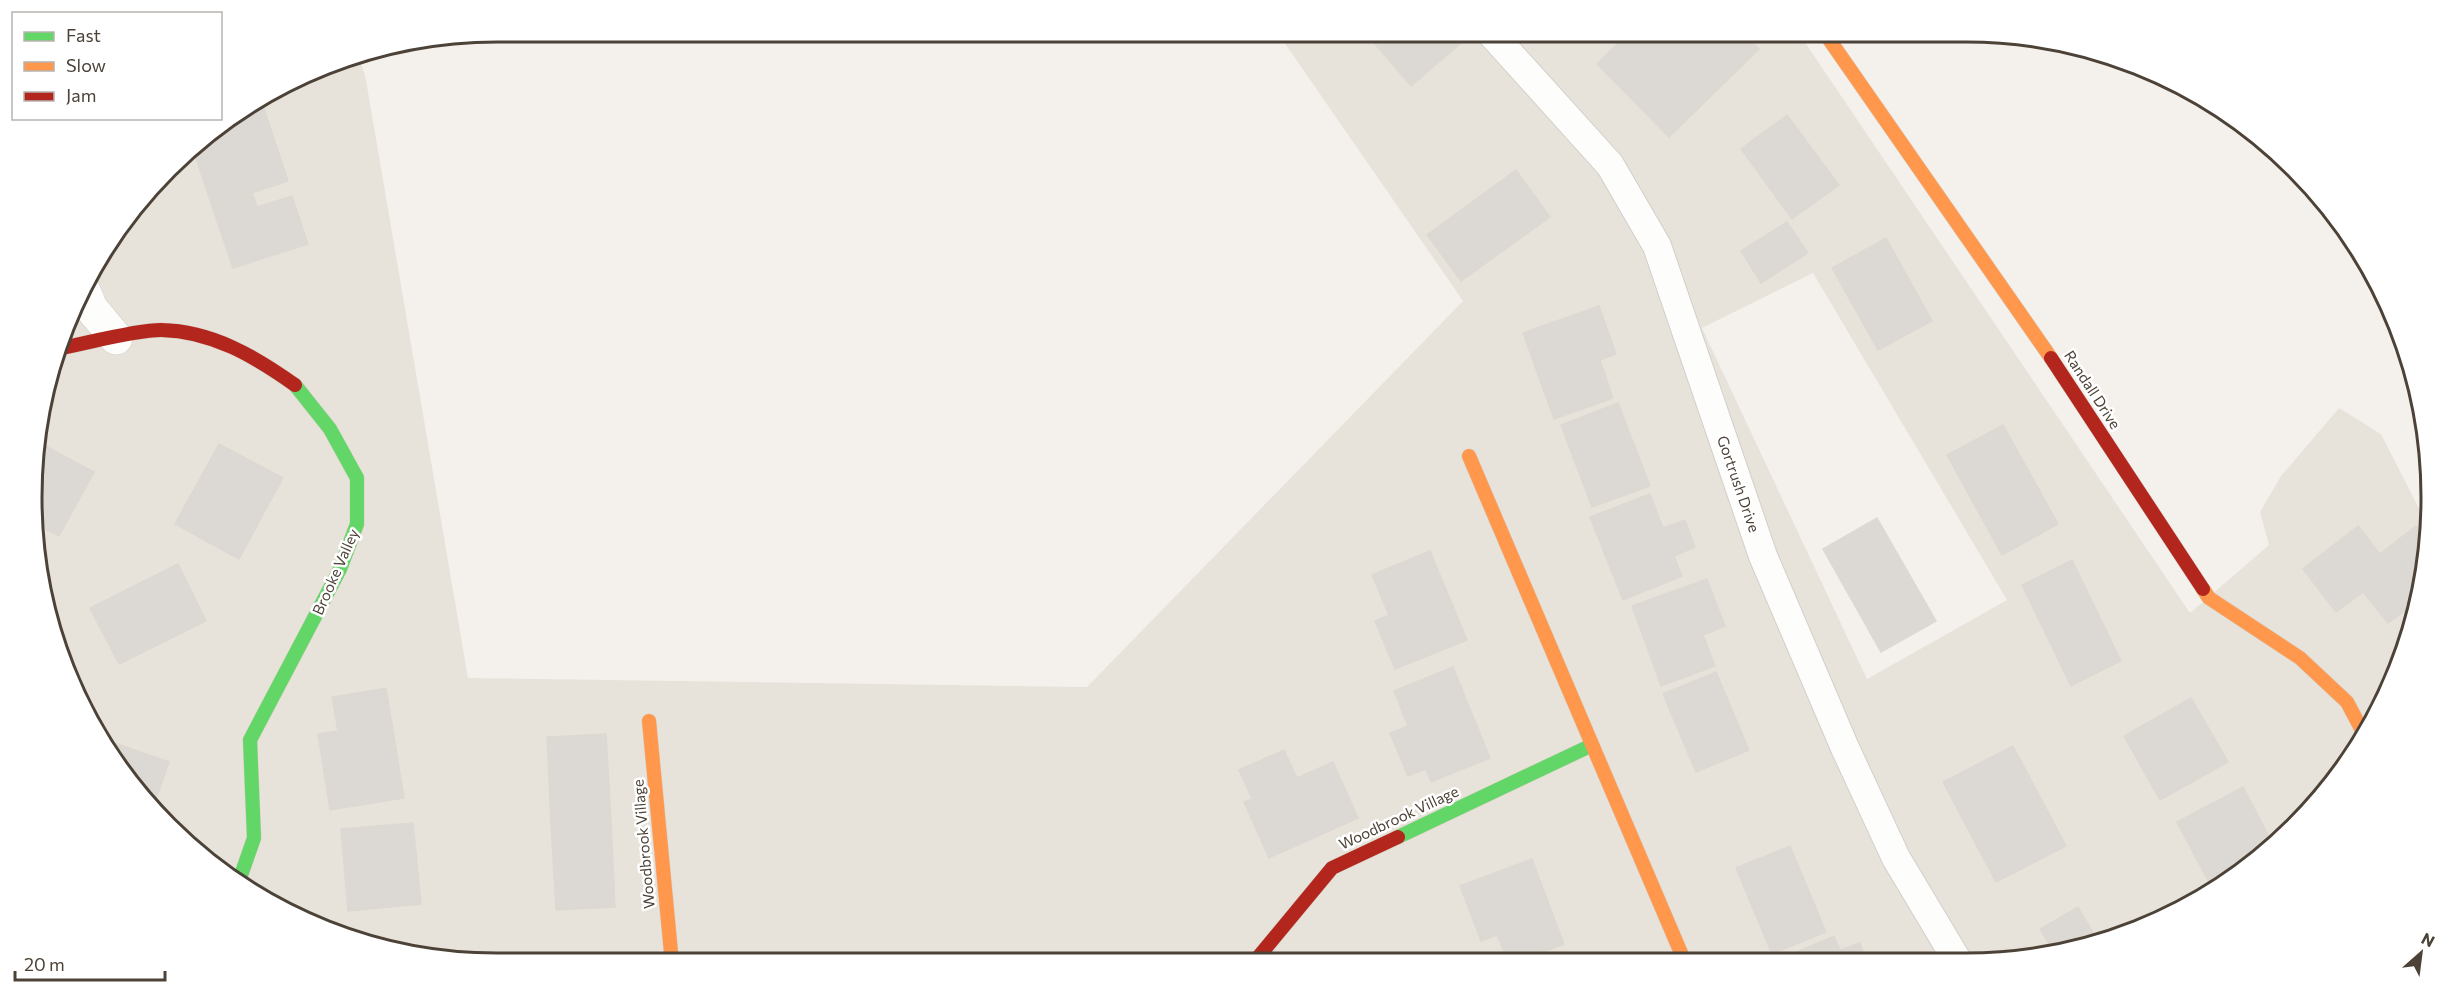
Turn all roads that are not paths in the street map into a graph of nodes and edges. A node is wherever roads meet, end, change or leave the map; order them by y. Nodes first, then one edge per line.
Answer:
1 (1499, 42) edge
2 (1831, 42) edge
3 (88, 299) edge
4 (116, 338) junction
5 (68, 347) edge
6 (1469, 456) dead end
7 (649, 721) dead end
8 (2360, 726) edge
9 (1590, 746) junction
10 (241, 874) edge
11 (671, 953) edge
12 (1263, 953) edge
13 (1681, 953) edge
14 (1953, 953) edge

1 - 14 lane, Gortrush Drive
2 - 8 street, Randall Drive
3 - 4 street
4 - 5 street, Brooke Valley
4 - 10 street, Brooke Valley
6 - 9 street
7 - 11 street, Woodbrook Village
9 - 12 street, Woodbrook Village
9 - 13 street

